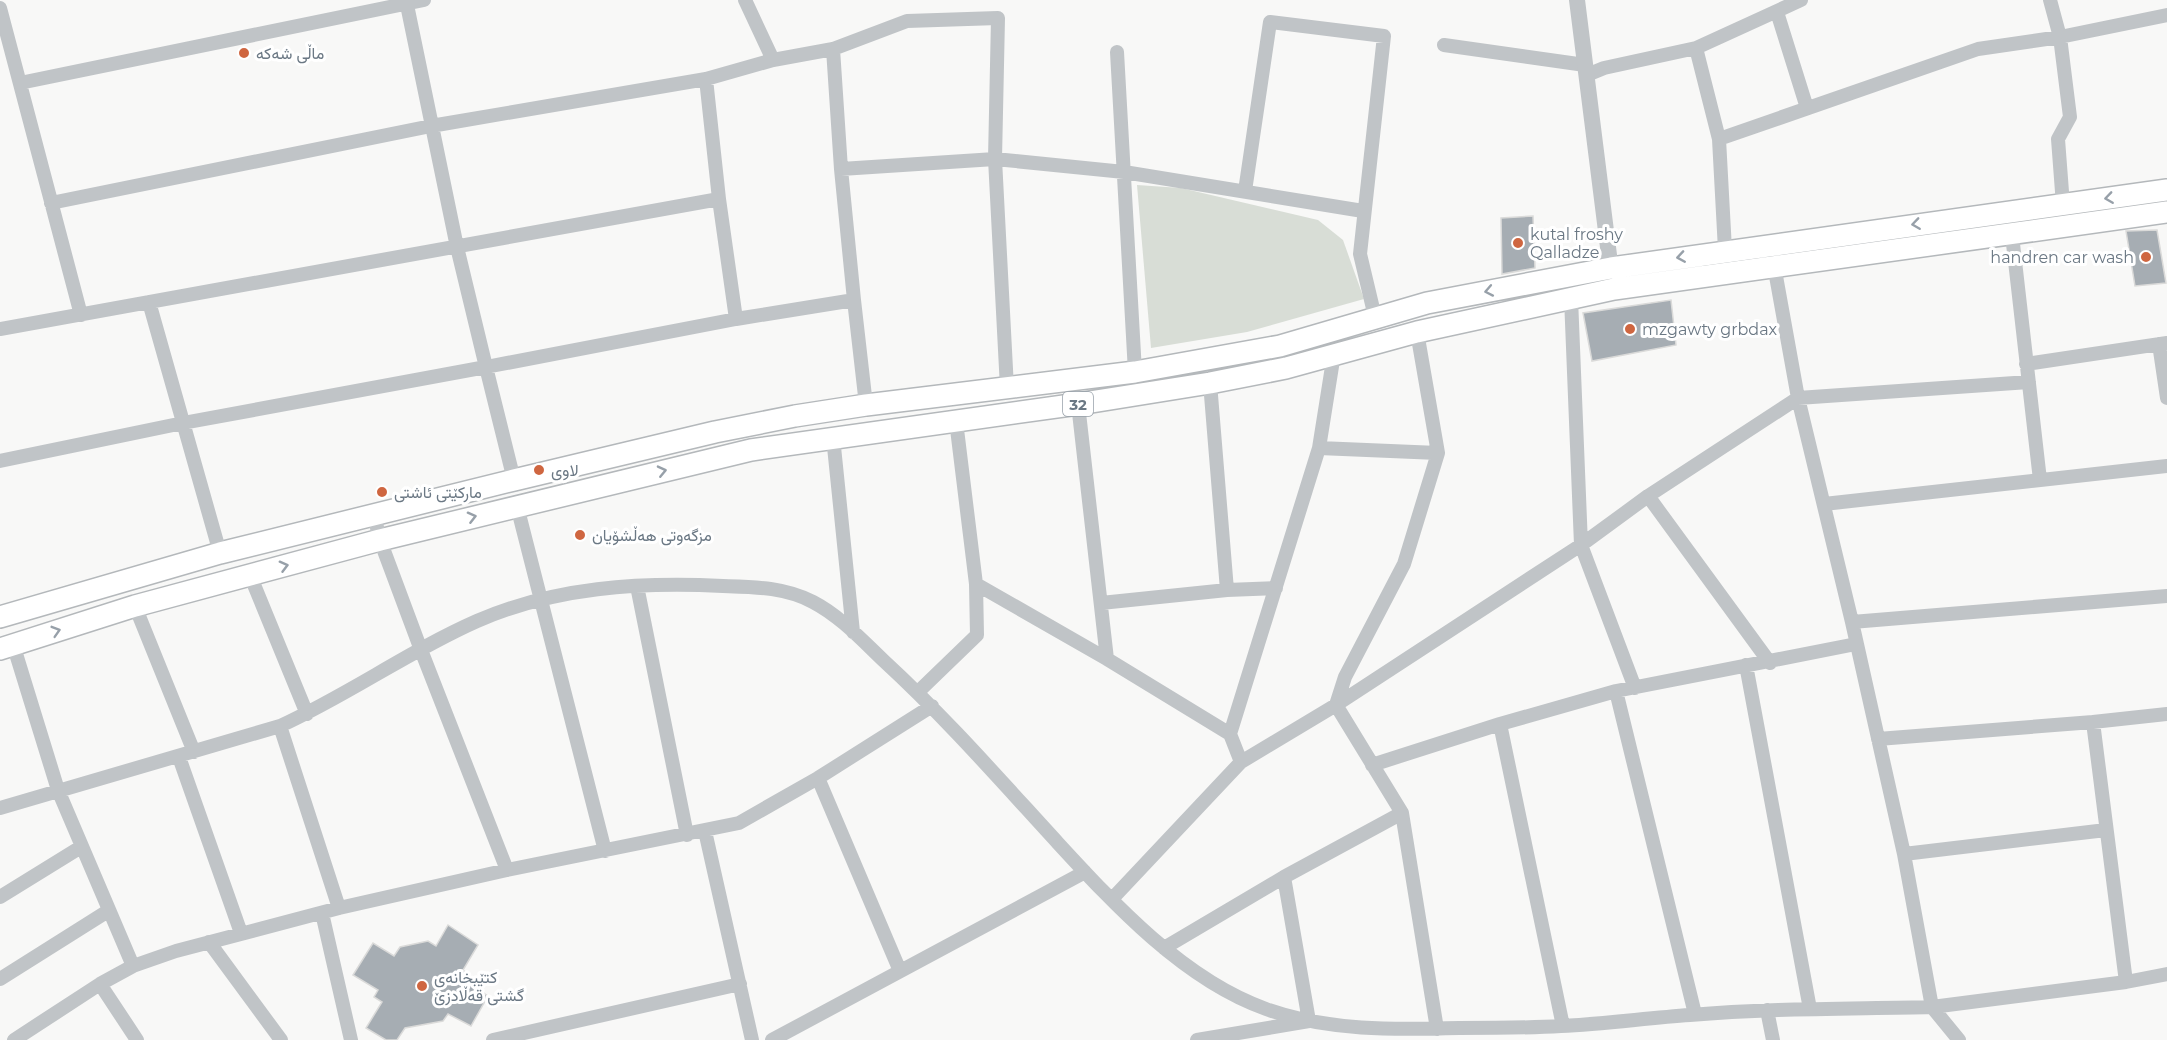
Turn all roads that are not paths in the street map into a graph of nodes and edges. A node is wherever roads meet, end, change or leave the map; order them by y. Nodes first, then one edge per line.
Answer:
1 (424, 0) edge
2 (745, 0) edge
3 (1577, 0) edge
4 (1801, 0) edge
5 (2050, 0) edge
6 (406, 2) edge
7 (0, 9) edge
8 (1777, 12) junction
9 (2167, 15) edge
10 (2060, 37) junction
11 (1444, 45) dead end
12 (1696, 48) junction
13 (833, 49) junction
14 (1117, 52) dead end
15 (773, 60) junction
16 (1586, 70) junction
17 (706, 79) junction
18 (20, 83) junction
19 (1807, 108) junction
20 (431, 126) junction
21 (1719, 139) junction
22 (995, 159) junction
23 (841, 169) junction
24 (1124, 172) junction
25 (2167, 190) edge
26 (1245, 191) junction
27 (719, 199) junction
28 (51, 202) junction
29 (2063, 205) junction
30 (1363, 211) junction
31 (2167, 212) edge
32 (2012, 235) junction
33 (457, 247) junction
34 (1725, 250) junction
35 (1774, 265) junction
36 (1611, 268) junction
37 (1614, 289) junction
38 (1571, 298) junction
39 (854, 300) junction
40 (149, 302) junction
41 (81, 315) junction
42 (1375, 317) junction
43 (736, 319) junction
44 (0, 329) edge
45 (1417, 332) junction
46 (2163, 344) edge
47 (1334, 354) junction
48 (2026, 364) junction
49 (486, 367) junction
50 (1135, 372) junction
51 (2029, 382) junction
52 (1210, 383) junction
53 (1007, 388) junction
54 (1798, 398) junction
55 (2167, 398) edge
56 (1078, 404) junction
57 (866, 405) junction
58 (957, 421) junction
59 (183, 423) junction
60 (833, 437) junction
61 (1319, 448) junction
62 (1438, 453) junction
63 (0, 461) edge
64 (2167, 466) edge
65 (514, 480) junction
66 (2040, 480) junction
67 (1648, 496) junction
68 (1824, 504) junction
69 (517, 506) junction
70 (374, 515) junction
71 (380, 540) junction
72 (1581, 545) junction
73 (220, 553) junction
74 (250, 575) junction
75 (976, 584) junction
76 (637, 586) junction
77 (1276, 588) junction
78 (1227, 590) junction
79 (2167, 596) edge
80 (541, 598) junction
81 (1101, 603) junction
82 (135, 606) junction
83 (0, 617) edge
84 (1852, 622) junction
85 (853, 632) junction
86 (1856, 644) junction
87 (7, 646) edge
88 (421, 650) junction
89 (1107, 659) junction
90 (1770, 663) junction
91 (1746, 665) junction
92 (1635, 688) junction
93 (1616, 691) junction
94 (918, 692) junction
95 (1336, 705) junction
96 (932, 706) junction
97 (307, 714) junction
98 (2167, 714) edge
99 (2093, 722) junction
100 (1500, 724) junction
101 (280, 726) junction
102 (1230, 734) junction
103 (1878, 739) junction
104 (194, 752) junction
105 (179, 756) junction
106 (1241, 762) junction
107 (1372, 765) junction
108 (818, 778) junction
109 (58, 790) junction
110 (0, 808) edge
111 (1402, 813) junction
112 (2106, 830) junction
113 (705, 831) junction
114 (687, 835) junction
115 (81, 847) junction
116 (605, 851) junction
117 (1904, 854) junction
118 (507, 870) junction
119 (1085, 873) junction
120 (1284, 877) junction
121 (0, 897) edge
122 (1112, 899) junction
123 (339, 908) junction
124 (108, 910) junction
125 (322, 912) junction
126 (241, 933) junction
127 (209, 942) junction
128 (1164, 948) junction
129 (133, 966) junction
130 (900, 971) junction
131 (2167, 974) edge
132 (0, 979) edge
133 (2126, 982) junction
134 (100, 984) junction
135 (740, 984) junction
136 (1932, 1007) junction
137 (1262, 1008) junction
138 (1810, 1009) junction
139 (1767, 1010) junction
140 (1695, 1014) junction
141 (1309, 1021) junction
142 (1563, 1026) junction
143 (1437, 1029) junction
144 (555, 1033) edge
145 (1267, 1034) edge
146 (14, 1040) edge
147 (137, 1040) edge
148 (281, 1040) edge
149 (351, 1040) edge
150 (493, 1040) edge
151 (752, 1040) edge
152 (772, 1040) edge
153 (1197, 1040) edge
154 (1773, 1040) edge
155 (1959, 1040) edge

1 - 6 street
2 - 15 street
3 - 16 street
4 - 8 street
5 - 10 street
6 - 18 street
6 - 20 street
7 - 18 street
8 - 12 street
8 - 19 street
9 - 10 street
10 - 19 street
10 - 29 street
11 - 16 street
12 - 16 street
12 - 21 street
13 - 15 street
13 - 22 street
13 - 23 street
14 - 24 street
15 - 17 street
16 - 36 street
17 - 20 street
17 - 27 street
18 - 28 street
19 - 21 street
20 - 28 street
20 - 33 street
21 - 34 street
22 - 23 street
22 - 24 street
22 - 53 street
23 - 39 street
24 - 26 street
24 - 50 street
25 -> 29 main road, 32
26 - 30 street
26 - 30 street
27 - 33 street
27 - 43 street
28 - 41 street
29 -> 34 main road, 32
30 - 42 street
31 - 32 main road, 32
32 - 35 main road, 32
32 - 48 street
33 - 40 street
33 - 49 street
34 -> 36 main road, 32
35 - 37 main road, 32
35 - 54 street
36 - 37 street
36 -> 42 main road, 32
37 - 38 main road, 32
38 - 45 main road, 32
38 - 72 street
39 - 43 street
39 - 57 street
40 - 41 street
40 - 59 street
41 - 44 street
42 - 50 main road, 32
43 - 49 street
45 - 47 main road, 32
45 - 62 street
46 - 48 street
46 - 55 street
47 - 52 main road, 32
47 - 61 street
48 - 51 street
49 - 59 street
49 - 65 street
50 - 53 main road, 32
51 - 54 street
51 - 66 street
52 - 56 main road, 32
52 - 78 street
53 - 57 main road, 32
54 - 67 street
54 - 68 street
56 - 58 main road, 32
56 - 81 street
57 - 65 main road, 32
58 - 60 main road, 32
58 - 75 street
59 - 63 street
59 - 73 street
69 -> 60 main road, 32
60 - 85 street
61 - 62 street
61 - 77 street
62 - 95 street
64 - 66 street
65 - 70 main road, 32
66 - 68 street
67 - 72 street
67 - 90 street
68 - 84 street
71 -> 69 main road, 32
69 - 80 street
70 - 71 street
70 - 73 main road, 32
74 -> 71 main road, 32
71 - 88 street
72 - 92 street
72 - 95 street
73 - 83 main road, 32
74 - 82 main road, 32
74 - 97 street
75 - 89 street
75 - 94 street
76 - 80 street
76 - 85 street
76 - 114 street
77 - 78 street
77 - 102 street
78 - 81 street
79 - 84 street
80 - 88 street
80 - 116 street
81 - 89 street
87 -> 82 main road, 32
82 - 104 street
84 - 86 street
85 - 94 street
86 - 90 street
86 - 103 street
87 - 109 street
88 - 97 street
88 - 118 street
89 - 102 street
90 - 91 street
91 - 92 street
91 - 138 street
92 - 93 street
93 - 100 street
93 - 140 street
94 - 96 street
95 - 106 street
95 - 107 street
96 - 108 street
96 - 119 street
97 - 101 street
98 - 99 street
99 - 103 street
99 - 112 street
100 - 107 street
100 - 142 street
101 - 104 street
101 - 123 street
102 - 106 street
103 - 117 street
104 - 105 street
105 - 109 street
105 - 126 street
106 - 122 street
107 - 111 street
108 - 113 street
108 - 130 street
109 - 110 street
109 - 115 street
111 - 120 street
111 - 143 street
112 - 117 street
112 - 133 street
113 - 114 street
113 - 135 street
114 - 116 street
115 - 121 street
115 - 124 street
116 - 118 street
117 - 136 street
118 - 123 street
119 - 122 street
119 - 130 street
120 - 128 street
120 - 141 street
122 - 128 street
123 - 125 street
124 - 129 street
124 - 132 street
125 - 126 street
125 - 149 street
126 - 127 street
127 - 129 street
127 - 148 street
128 - 137 street
129 - 134 street
130 - 152 street
131 - 133 street
133 - 136 street
134 - 146 street
134 - 147 street
135 - 144 street
135 - 151 street
136 - 138 street
136 - 155 street
137 - 141 street
137 - 145 street
138 - 139 street
139 - 140 street
139 - 154 street
140 - 142 street
141 - 143 street
141 - 145 street
142 - 143 street
144 - 150 street
145 - 153 street

